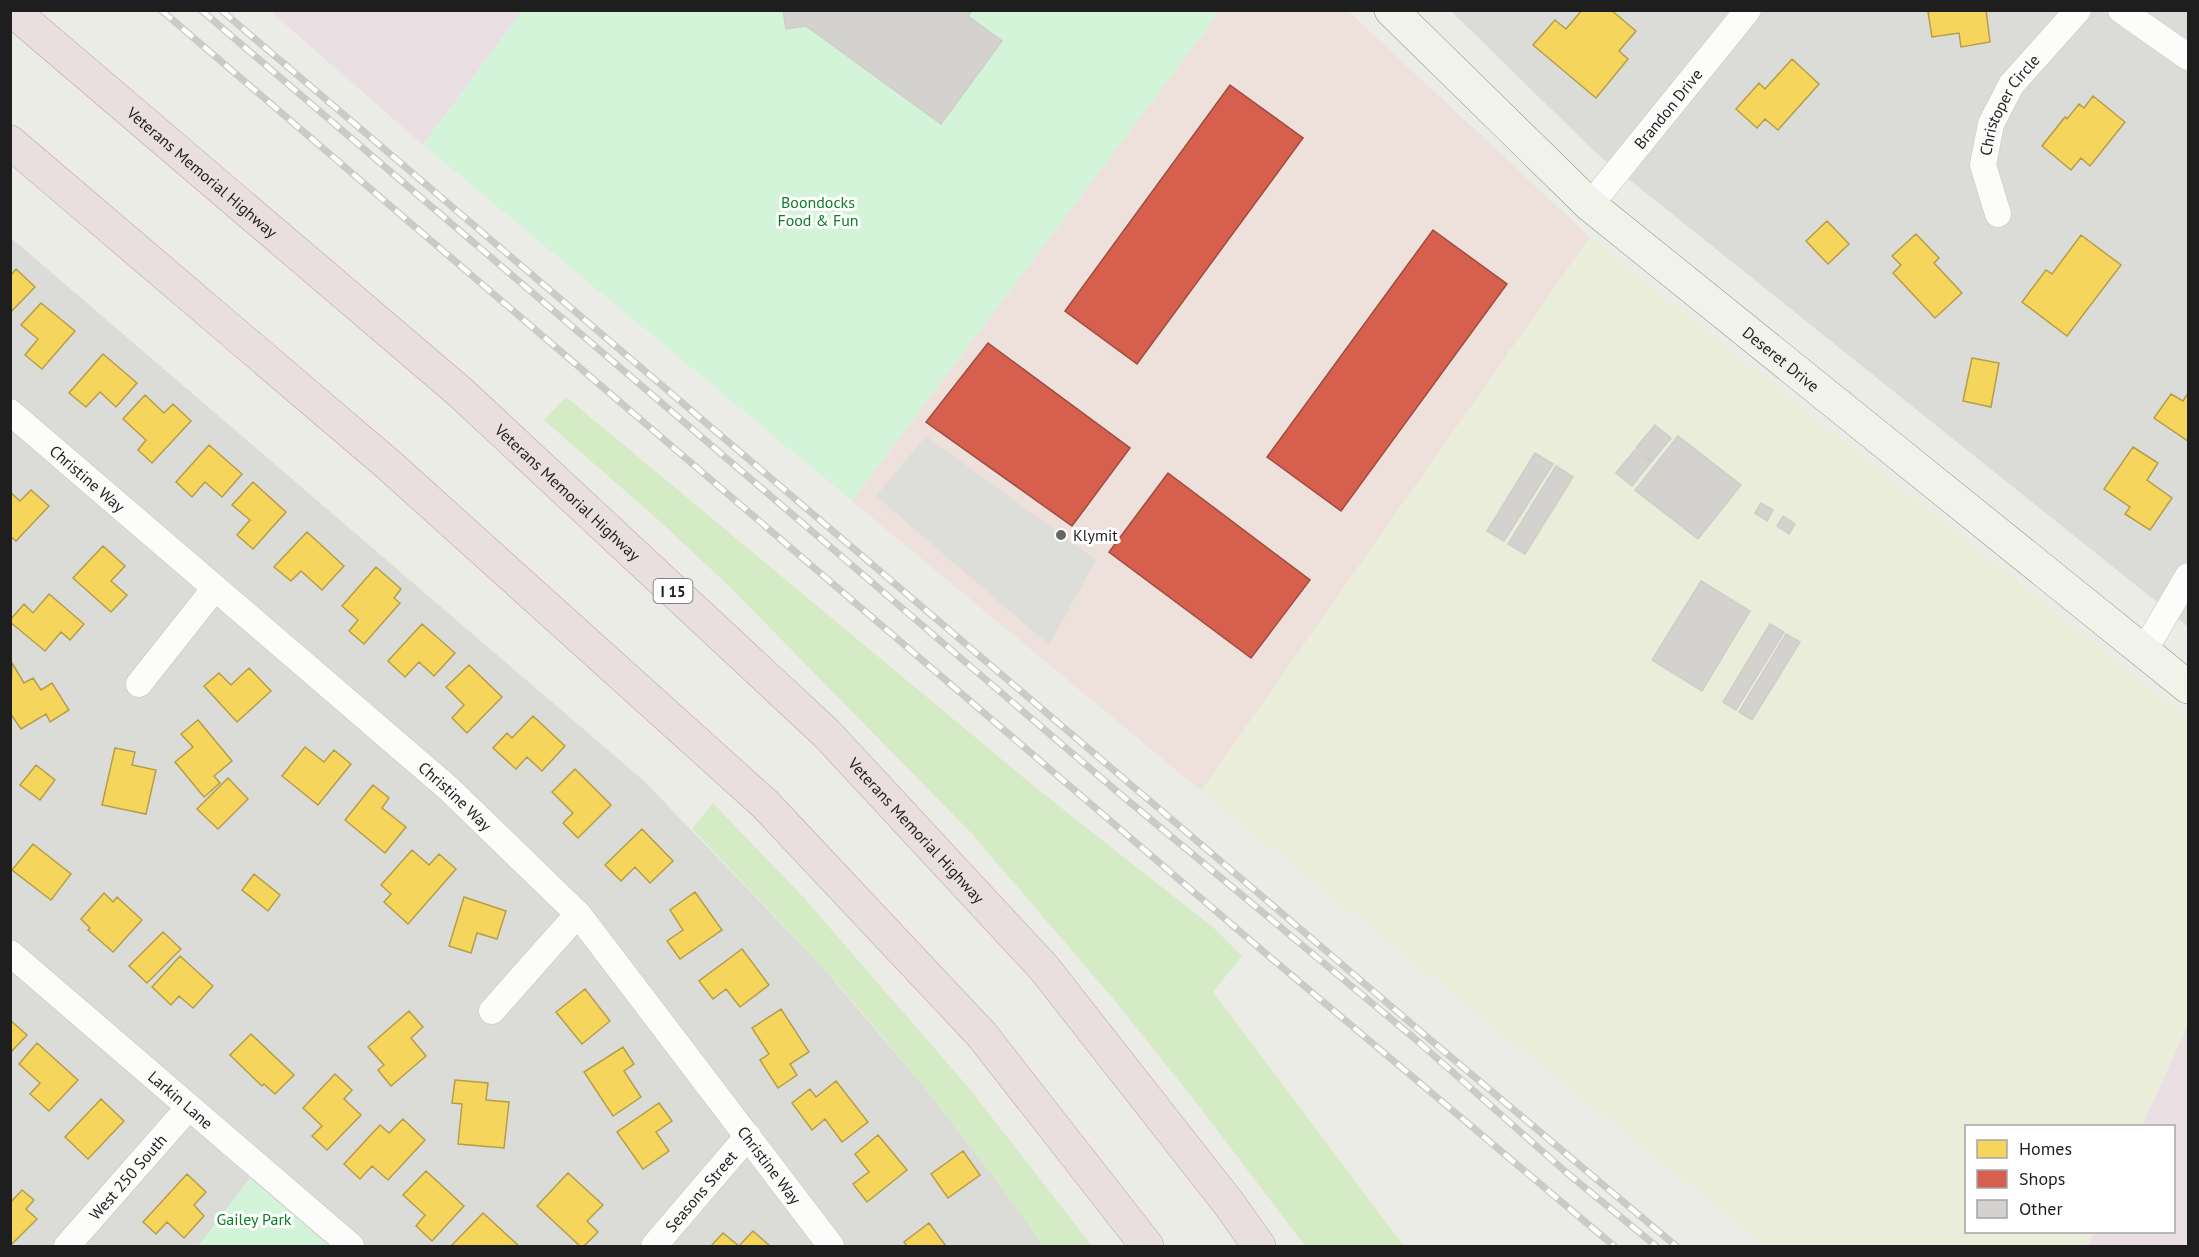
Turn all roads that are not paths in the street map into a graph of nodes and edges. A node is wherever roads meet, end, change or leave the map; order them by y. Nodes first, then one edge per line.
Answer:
1 (12, 10) edge
2 (1391, 10) edge
3 (1748, 10) edge
4 (2078, 10) edge
5 (2121, 10) edge
6 (2188, 57) edge
7 (10, 142) edge
8 (1590, 205) junction
9 (1998, 214) dead end
10 (10, 412) edge
11 (2188, 576) edge
12 (215, 588) junction
13 (2144, 651) junction
14 (139, 684) dead end
15 (2188, 687) edge
16 (578, 914) junction
17 (10, 953) edge
18 (492, 1011) dead end
19 (189, 1107) junction
20 (748, 1136) junction
21 (67, 1246) edge
22 (351, 1246) edge
23 (654, 1246) edge
24 (831, 1246) edge
25 (1147, 1246) edge
26 (1259, 1246) edge

1 - 26 highway, Veterans Memorial Highway / I 15
2 - 8 street, Deseret Drive
3 - 8 street, Brandon Drive
4 - 9 street, Christoper Circle
5 - 6 street
7 - 25 highway
8 - 13 street, Deseret Drive
10 - 12 street, Christine Way
11 - 13 street
12 - 14 street
12 - 16 street, Christine Way
13 - 15 street, Deseret Drive
16 - 18 street
16 - 20 street, Christine Way
17 - 19 street, Larkin Lane
19 - 21 street, West 250 South
19 - 22 street, Larkin Lane
20 - 23 street, Seasons Street
20 - 24 street, Christine Way

